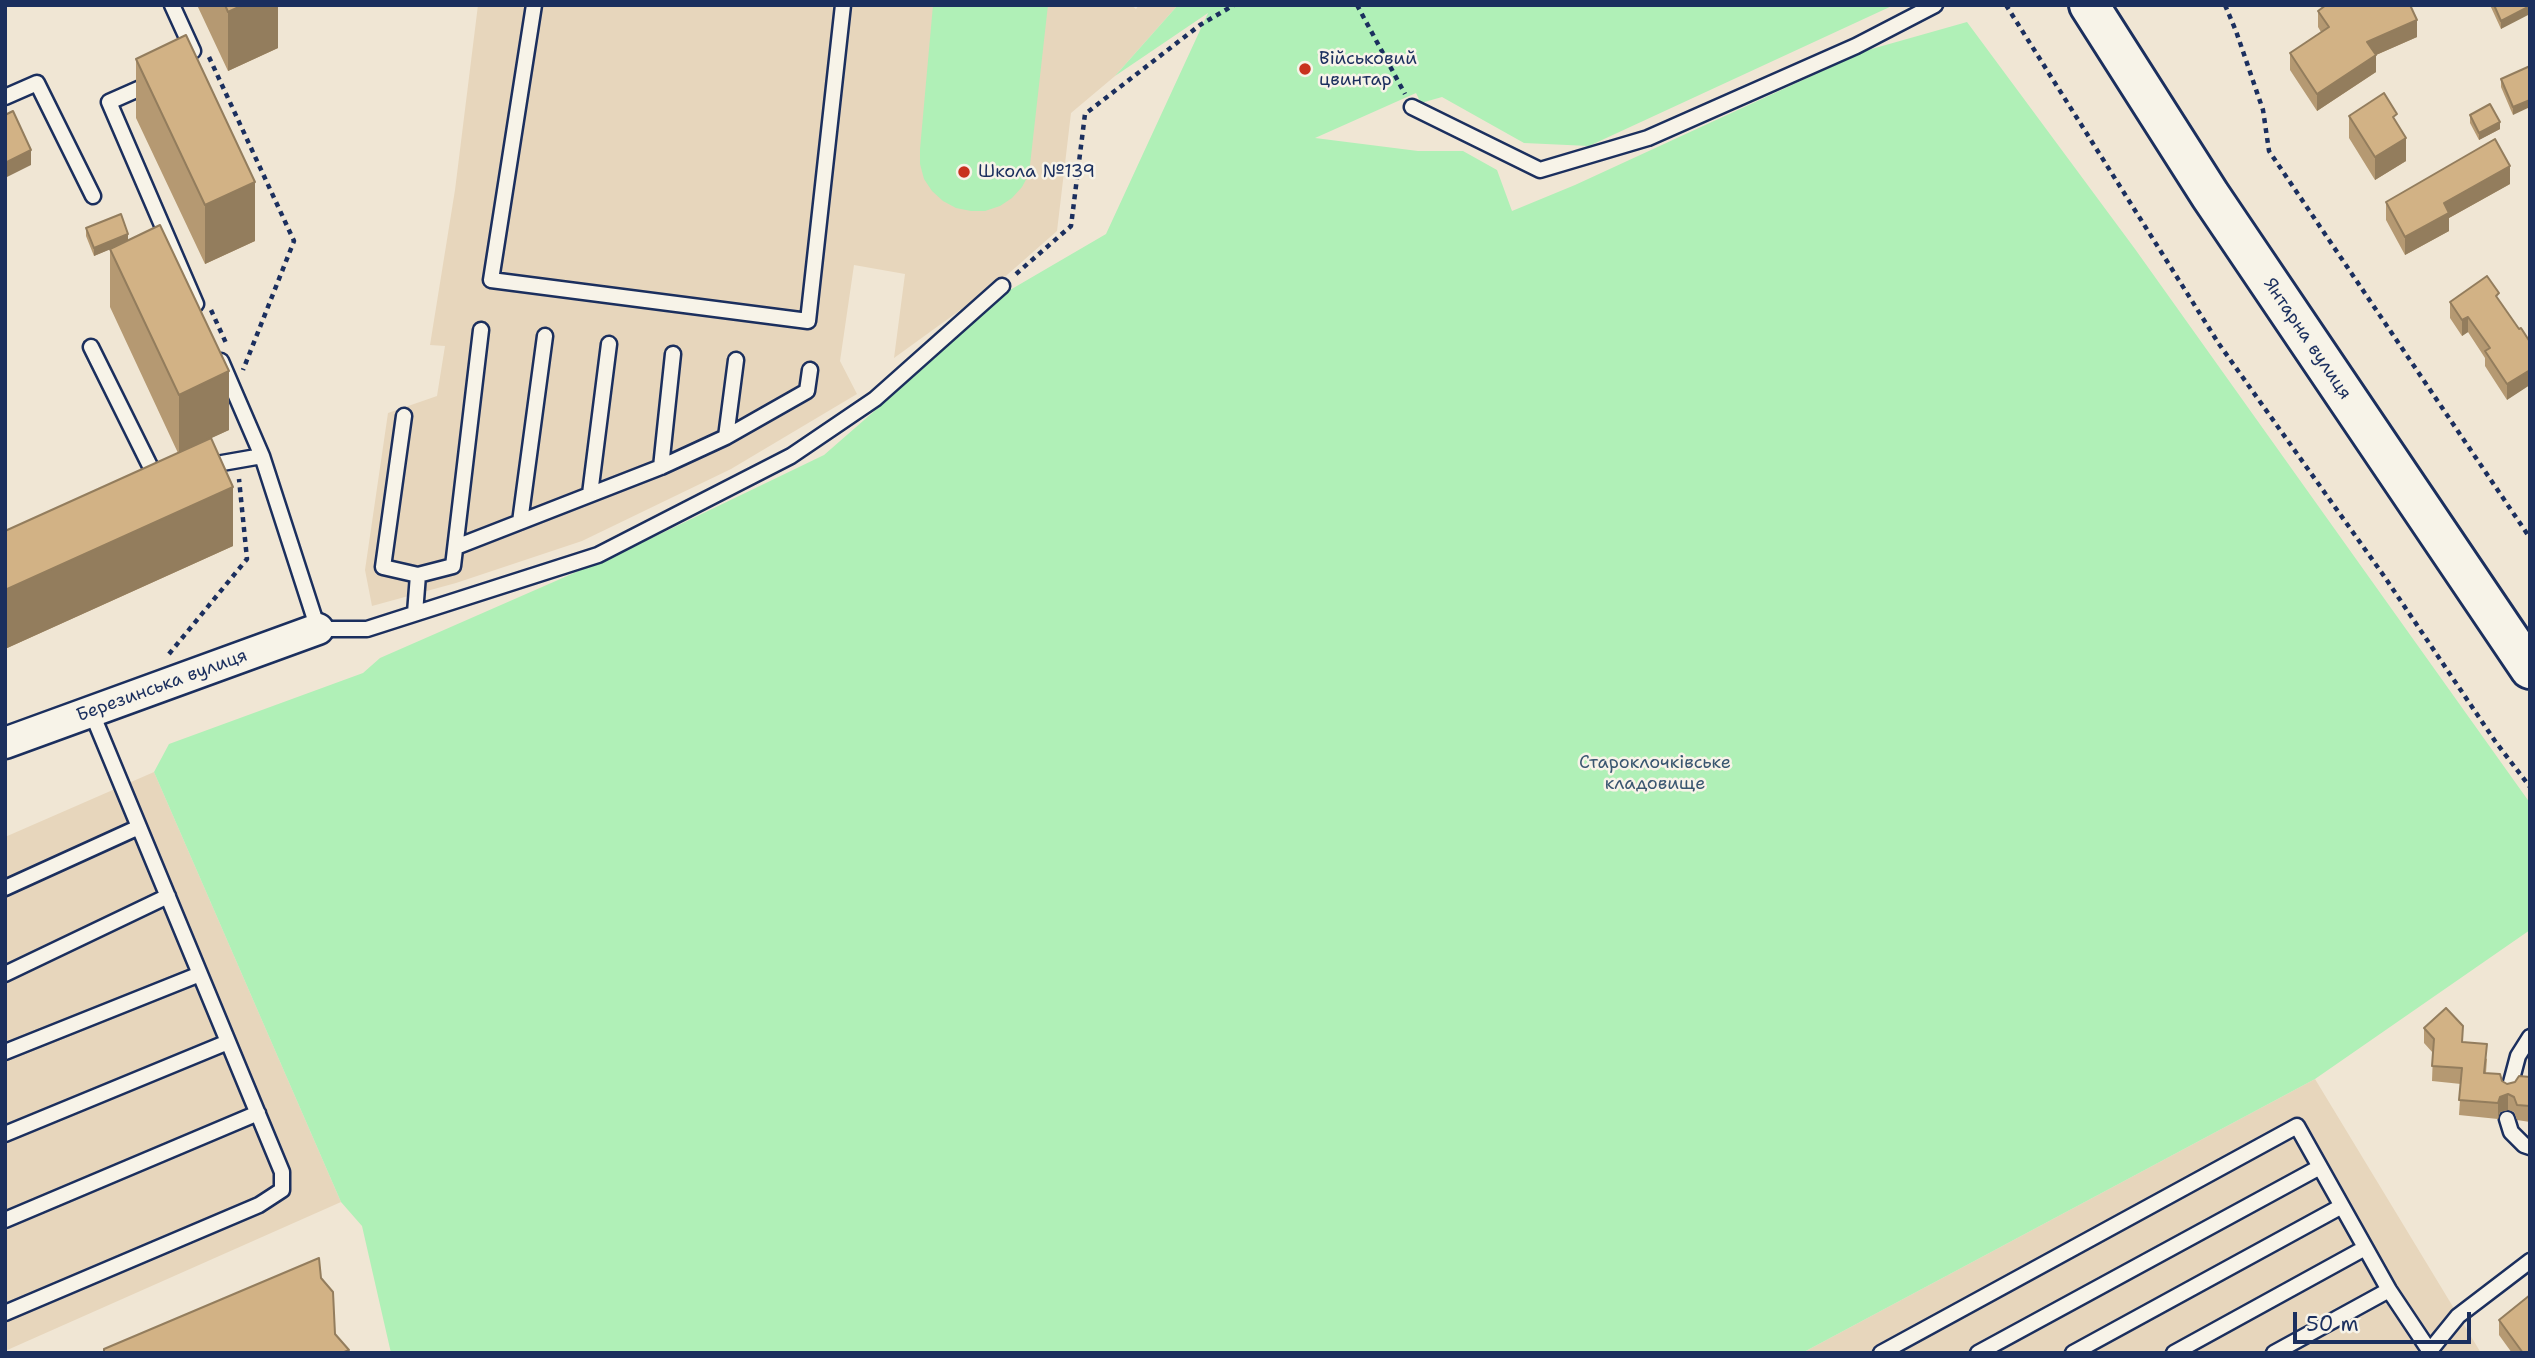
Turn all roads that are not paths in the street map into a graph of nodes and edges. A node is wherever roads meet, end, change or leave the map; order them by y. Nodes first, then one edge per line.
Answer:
1 (172, 5) edge
2 (534, 5) edge
3 (843, 5) edge
4 (1935, 5) edge
5 (2088, 5) edge
6 (185, 67) edge
7 (160, 79) edge
8 (5, 97) edge
9 (1412, 107) road end
10 (93, 196) dead end
11 (1002, 286) road end
12 (204, 307) road end
13 (481, 330) dead end
14 (545, 336) dead end
15 (609, 344) dead end
16 (92, 347) dead end
17 (223, 350) road end
18 (673, 355) dead end
19 (736, 360) dead end
20 (810, 370) dead end
21 (404, 416) dead end
22 (726, 437) junction
23 (262, 456) junction
24 (661, 467) junction
25 (188, 468) edge
26 (154, 477) edge
27 (590, 495) junction
28 (520, 522) junction
29 (456, 547) junction
30 (418, 575) junction
31 (415, 613) junction
32 (318, 629) junction
33 (2530, 669) edge
34 (92, 711) junction
35 (5, 743) edge
36 (139, 827) junction
37 (5, 888) edge
38 (168, 897) junction
39 (5, 974) edge
40 (200, 974) junction
41 (2530, 1037) edge
42 (228, 1042) junction
43 (5, 1052) edge
44 (2509, 1090) edge
45 (258, 1113) junction
46 (2507, 1119) dead end
47 (5, 1134) edge
48 (2530, 1147) edge
49 (2320, 1167) junction
50 (2342, 1206) junction
51 (5, 1220) edge
52 (2365, 1248) junction
53 (2530, 1261) edge
54 (2389, 1290) junction
55 (5, 1312) edge
56 (2430, 1352) edge
57 (1881, 1353) edge
58 (1978, 1353) edge
59 (2073, 1353) edge
60 (2174, 1353) edge
61 (2274, 1353) edge

1 - 6 lane
2 - 3 lane
4 - 9 lane
5 - 33 main road, Янтарна вулиця
7 - 12 lane
8 - 10 lane
11 - 31 lane
13 - 29 lane
14 - 28 lane
15 - 27 lane
16 - 26 lane
17 - 23 lane
18 - 24 lane
19 - 22 lane
20 - 22 lane
21 - 30 lane
22 - 24 lane
23 - 25 lane
23 - 32 lane
24 - 27 lane
27 - 28 lane
28 - 29 lane
29 - 30 lane
30 - 31 lane
31 - 32 lane
32 - 34 street, Березинська вулиця
34 - 35 street, Березинська вулиця
34 - 36 lane
36 - 37 lane
36 - 38 lane
38 - 39 lane
38 - 40 lane
40 - 42 lane
40 - 43 lane
41 - 44 lane
42 - 45 lane
42 - 47 lane
45 - 51 lane
45 - 55 lane
46 - 48 lane
49 - 50 lane
49 - 57 lane
49 - 58 lane
50 - 52 lane
50 - 59 lane
52 - 54 lane
52 - 60 lane
53 - 56 lane
54 - 56 lane
54 - 61 lane

